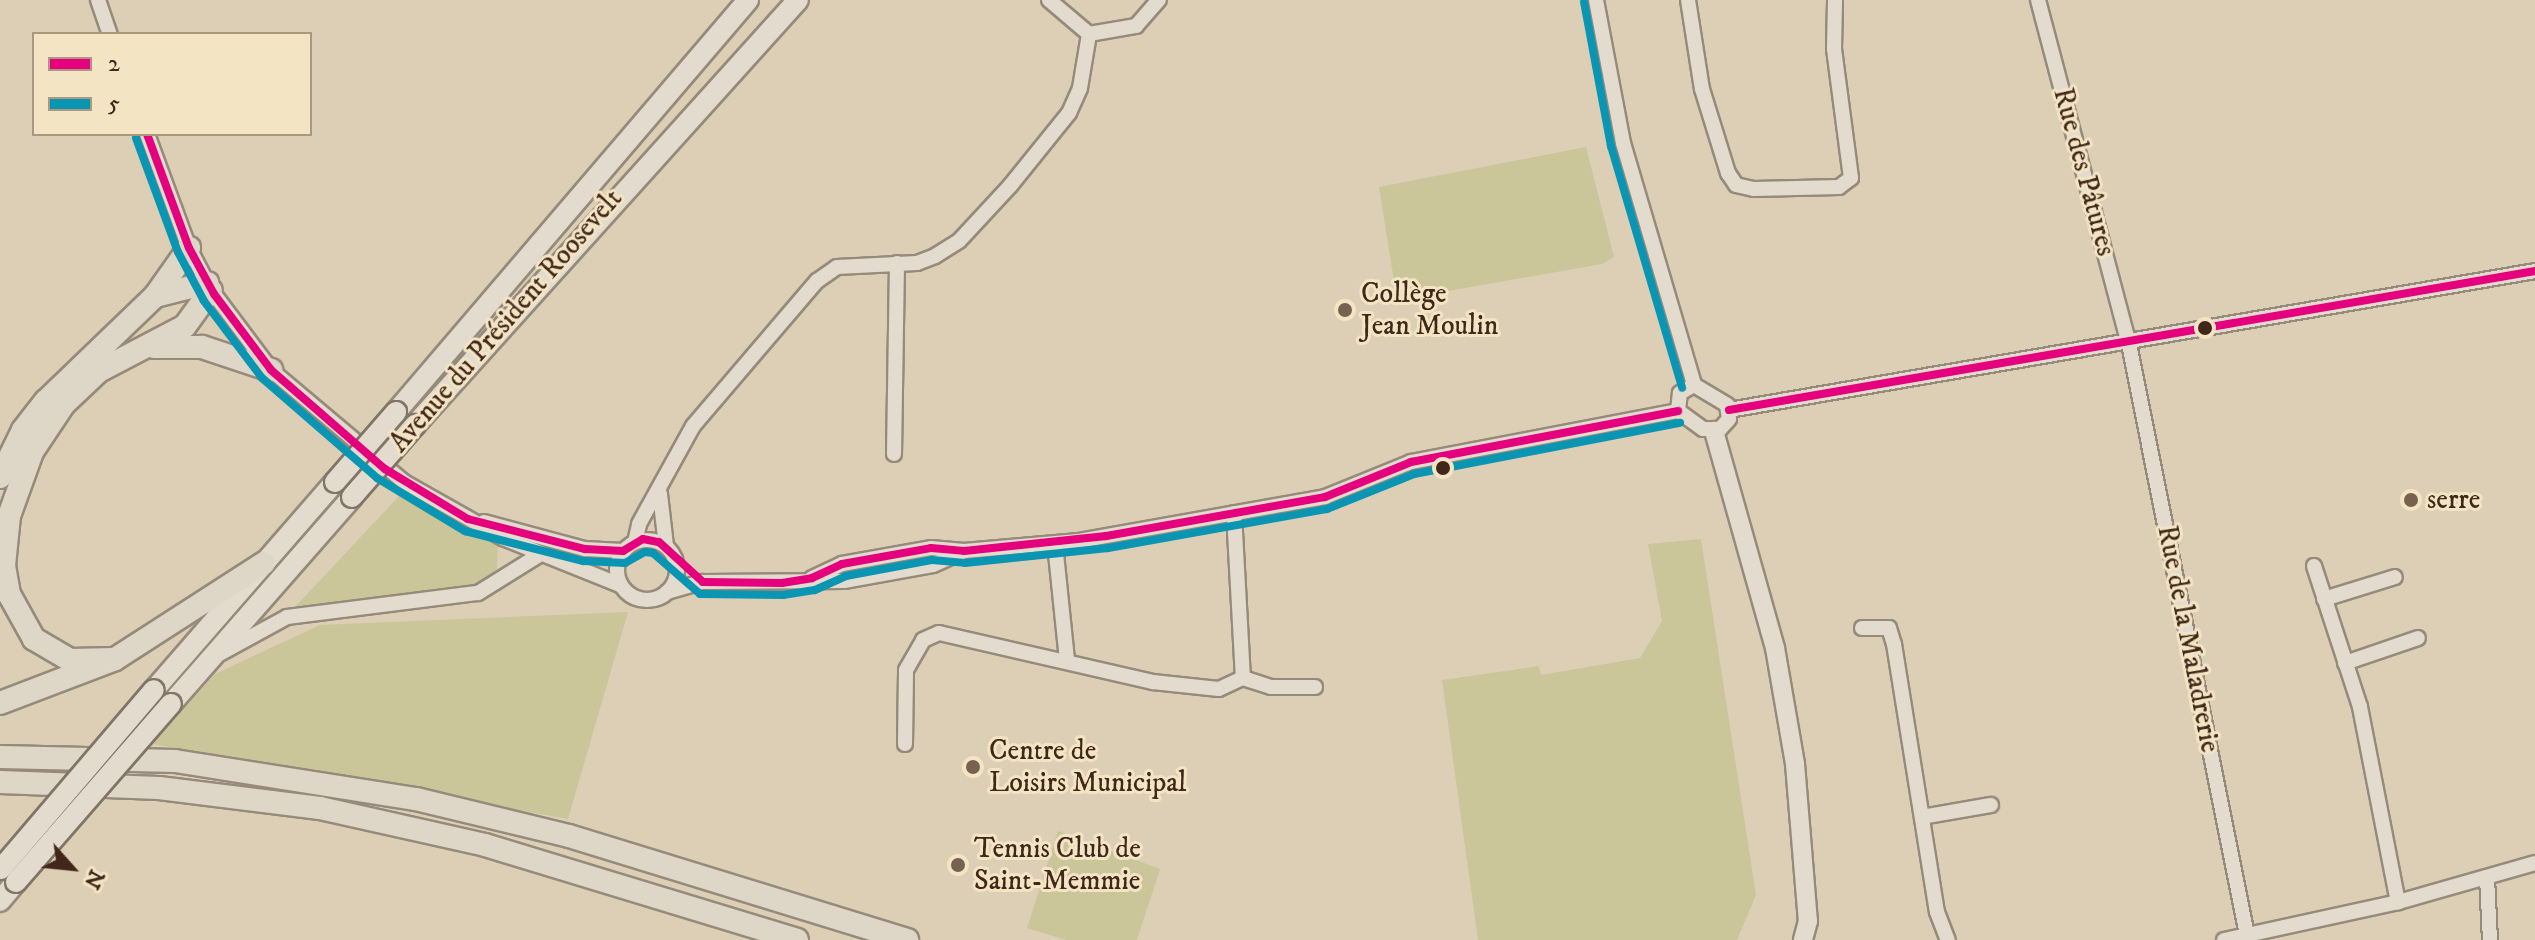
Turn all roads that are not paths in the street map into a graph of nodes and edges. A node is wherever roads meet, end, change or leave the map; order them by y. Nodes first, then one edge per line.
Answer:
1 (98, 0) edge
2 (748, 0) edge
3 (798, 0) edge
4 (1049, 0) edge
5 (1159, 0) edge
6 (1596, 0) edge
7 (1688, 0) edge
8 (1835, 0) edge
9 (2038, 0) edge
10 (109, 32) edge
11 (1089, 34) junction
12 (148, 136) edge
13 (189, 248) junction
14 (897, 263) junction
15 (2535, 271) edge
16 (209, 286) junction
17 (155, 296) junction
18 (2129, 344) junction
19 (137, 351) junction
20 (271, 370) junction
21 (1694, 385) junction
22 (1729, 410) junction
23 (1678, 411) junction
24 (1714, 431) junction
25 (894, 454) dead end
26 (0, 477) edge
27 (660, 494) junction
28 (1234, 513) junction
29 (468, 519) junction
30 (1055, 544) junction
31 (629, 546) junction
32 (671, 552) junction
33 (539, 555) junction
34 (264, 563) junction
35 (2314, 566) dead end
36 (2395, 577) dead end
37 (703, 582) junction
38 (620, 585) junction
39 (667, 592) junction
40 (2324, 599) junction
41 (1862, 628) dead end
42 (2418, 638) dead end
43 (115, 659) junction
44 (210, 659) junction
45 (1067, 661) junction
46 (2345, 663) junction
47 (1243, 678) junction
48 (1315, 687) dead end
49 (0, 703) edge
50 (905, 744) dead end
51 (0, 757) edge
52 (0, 782) edge
53 (1991, 805) dead end
54 (1922, 817) junction
55 (2535, 863) edge
56 (6, 874) edge
57 (2487, 877) junction
58 (0, 901) edge
59 (2398, 902) junction
60 (1808, 921) junction
61 (2247, 935) junction
62 (797, 940) edge
63 (907, 940) edge
64 (1803, 940) edge
65 (1820, 940) edge
66 (1948, 940) edge
67 (2224, 940) edge
68 (2490, 940) edge

1 - 10 street
2 - 34 main road, Avenue du Président Roosevelt, bridge
3 - 44 main road, Avenue du Président Roosevelt, bridge
4 - 11 street
5 - 11 street
6 - 21 street
7 - 8 street
9 - 18 street, Rue des Pâtures
11 - 14 street
12 - 13 street
13 - 16 street
13 - 17 main road
14 - 25 street
14 - 27 street
15 - 18 street
16 - 17 main road
16 - 19 main road
16 - 20 street
17 - 26 main road
18 - 22 street
18 - 61 street, Rue de la Maladrerie
19 - 20 main road
19 - 43 main road
20 - 29 street
21 - 22 street
21 - 23 street
22 - 24 street
23 - 24 street
23 - 28 street
24 - 60 street
27 - 31 street
27 - 32 street
28 - 30 street
28 - 47 street
29 - 31 street
29 - 33 street
30 - 37 street
30 - 45 street
31 - 32 street
31 - 38 street
32 - 37 street
32 - 39 street
33 - 38 street
33 - 44 street
34 - 43 main road
34 - 56 main road, Avenue du Président Roosevelt, bridge
35 - 40 street
36 - 40 street
37 - 39 street
38 - 39 street
40 - 46 street
41 - 54 street
42 - 46 street
43 - 49 main road
44 - 56 main road, Avenue du Président Roosevelt, bridge
45 - 47 street
45 - 50 street
46 - 59 street
47 - 48 street
51 - 63 main road
52 - 62 main road
53 - 54 street
54 - 66 street
55 - 57 street
56 - 58 main road, Avenue du Président Roosevelt
57 - 59 street
57 - 68 street
59 - 61 street
60 - 64 street
60 - 65 street
61 - 67 street

